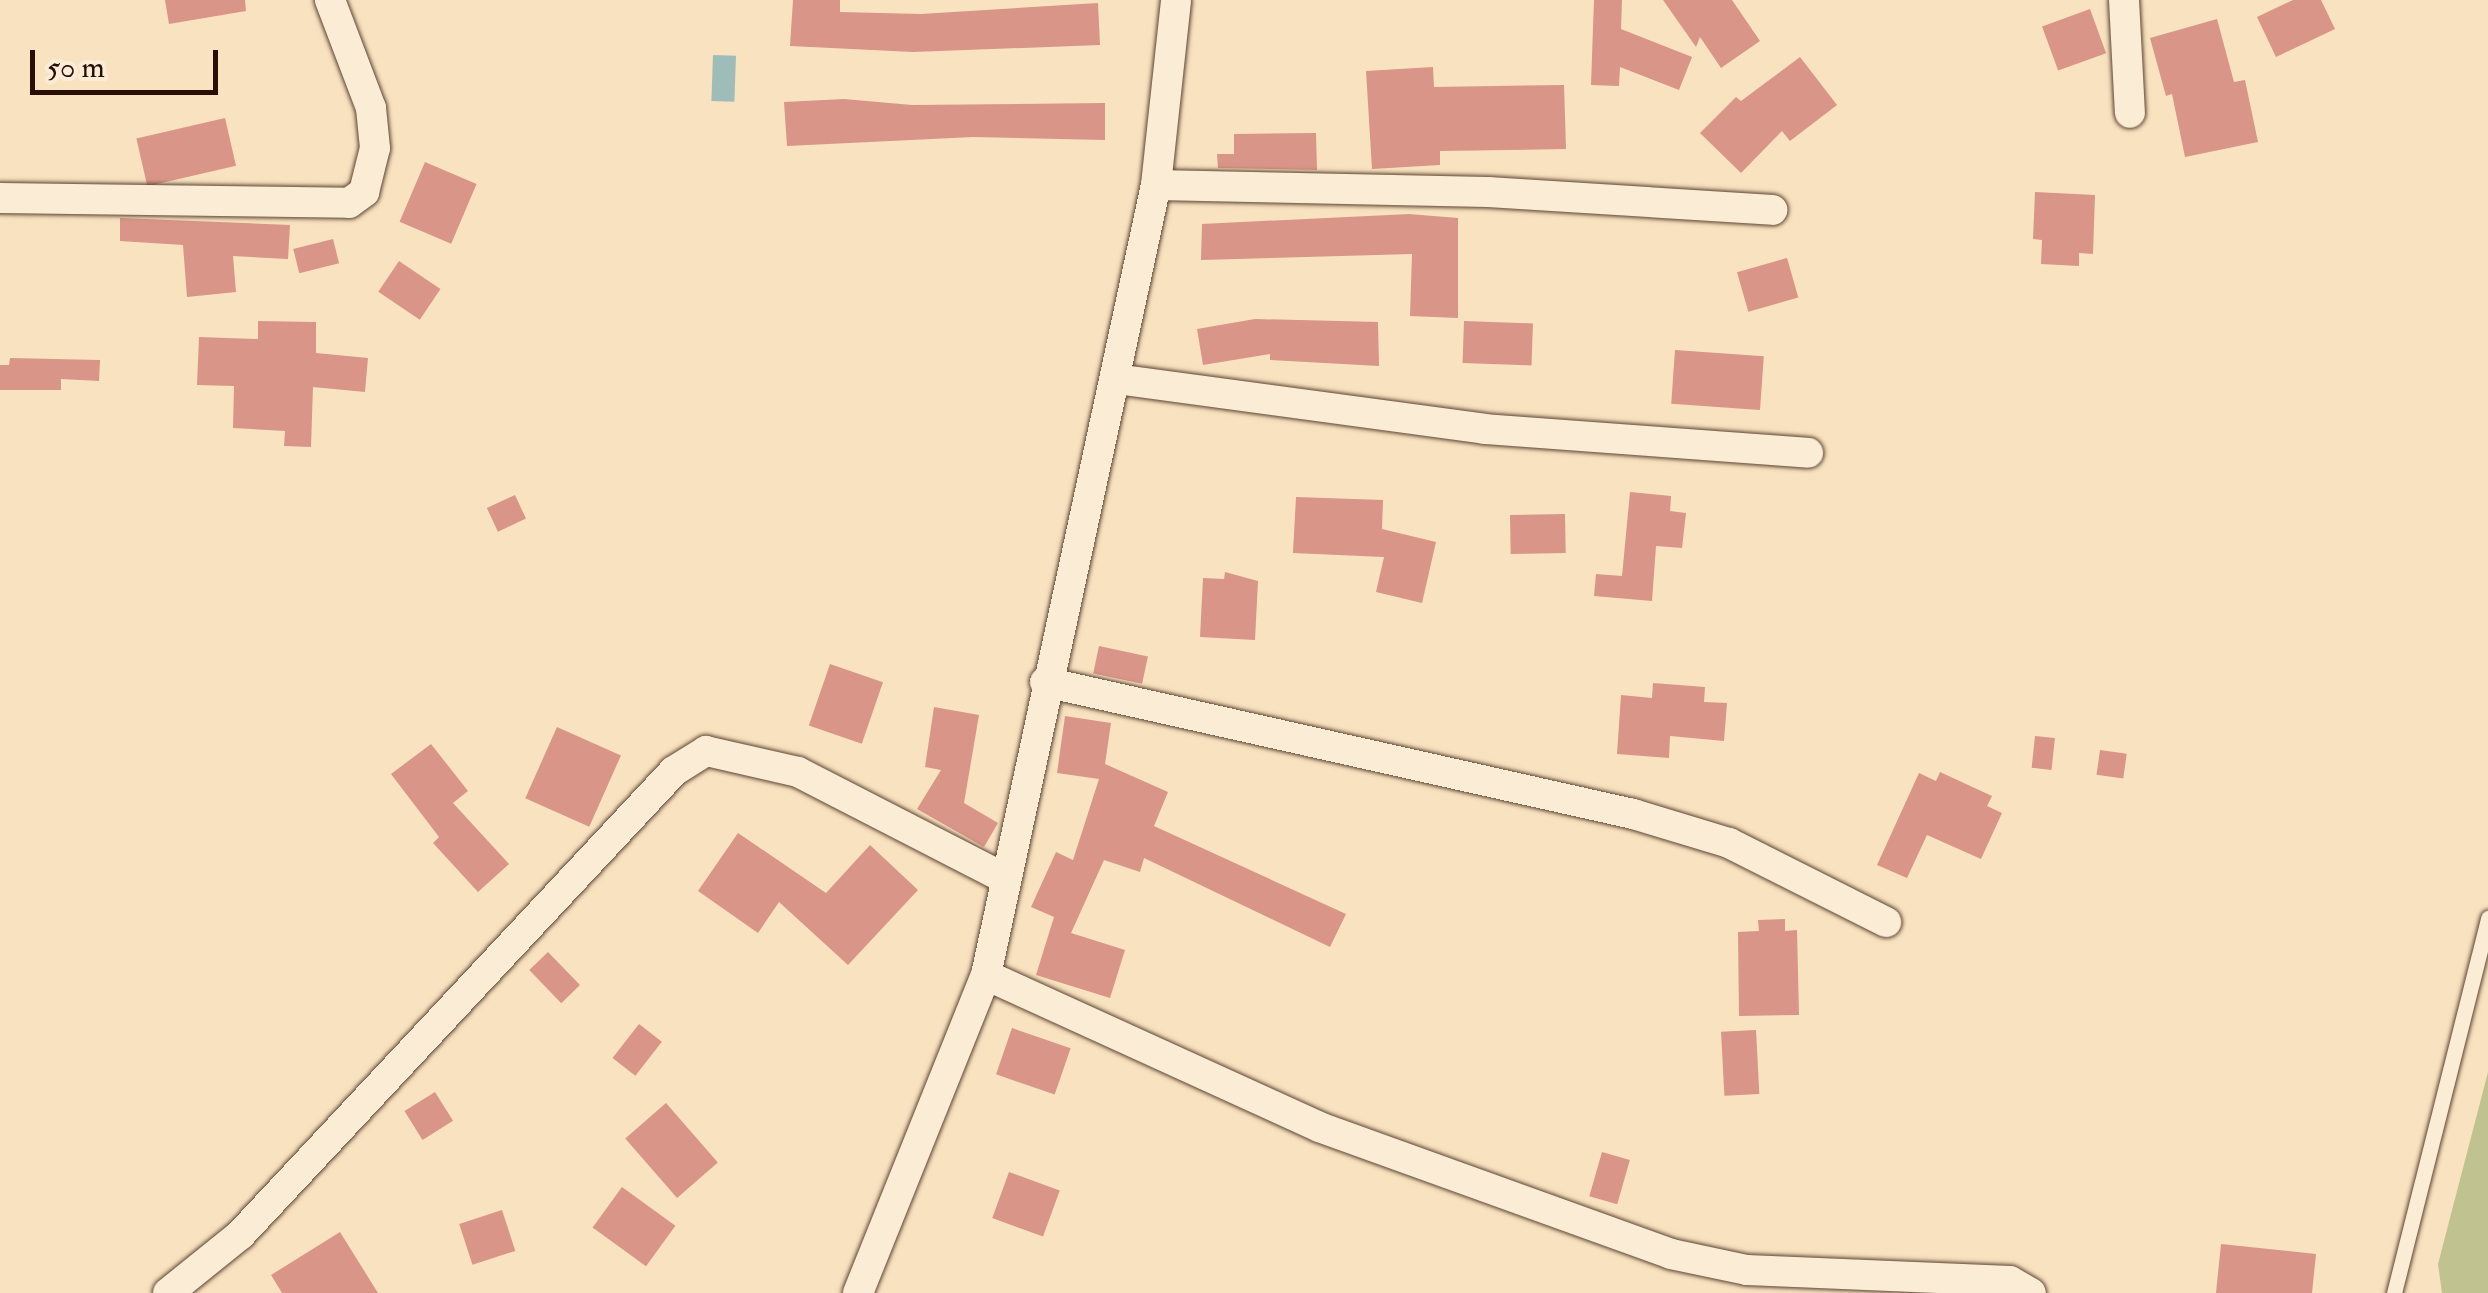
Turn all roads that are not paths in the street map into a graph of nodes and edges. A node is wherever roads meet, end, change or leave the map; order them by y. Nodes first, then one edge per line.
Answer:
1 (330, 0) edge
2 (1176, 0) edge
3 (2124, 0) edge
4 (2130, 113) dead end
5 (1156, 185) junction
6 (0, 198) edge
7 (1772, 210) dead end
8 (1116, 379) junction
9 (1808, 452) dead end
10 (1045, 682) junction
11 (1006, 879) junction
12 (2488, 918) edge
13 (1886, 922) dead end
14 (986, 976) junction
15 (168, 1293) edge
16 (858, 1293) edge
17 (2030, 1293) edge
18 (2394, 1293) edge

1 - 6 street
2 - 5 street
3 - 4 street
5 - 7 street
5 - 8 street
8 - 9 street
8 - 10 street
10 - 11 street
10 - 13 street
11 - 14 street
11 - 15 street
12 - 18 lane
14 - 16 street
14 - 17 street

